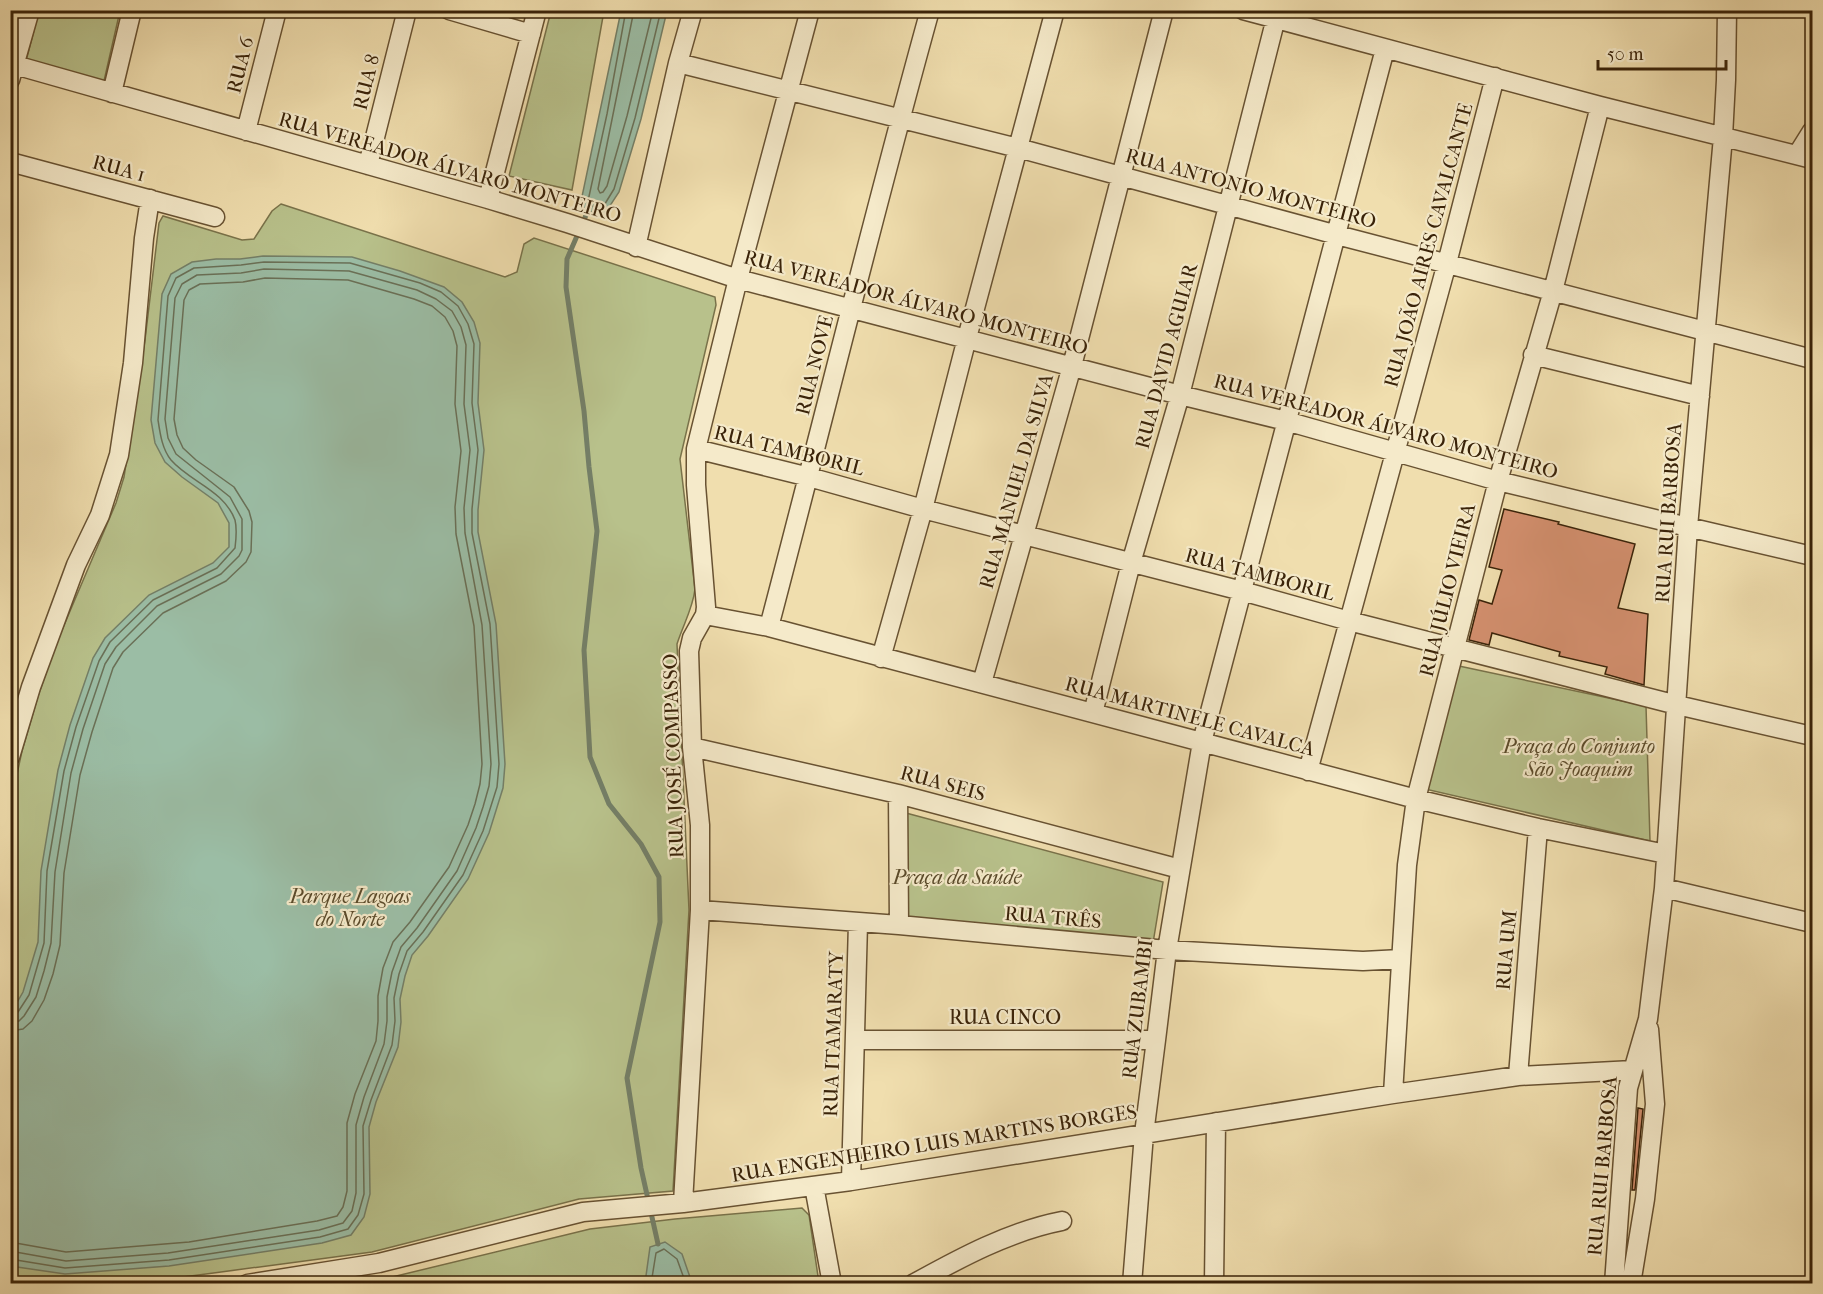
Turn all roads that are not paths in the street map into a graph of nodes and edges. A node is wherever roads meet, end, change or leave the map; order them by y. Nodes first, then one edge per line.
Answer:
1 (30, 10) edge
2 (132, 10) edge
3 (277, 10) edge
4 (407, 10) edge
5 (449, 10) edge
6 (537, 10) edge
7 (693, 10) edge
8 (810, 10) edge
9 (930, 10) edge
10 (1055, 10) edge
11 (1164, 10) edge
12 (1244, 10) edge
13 (1722, 12) edge
14 (1277, 15) edge
15 (531, 34) junction
16 (1385, 49) junction
17 (678, 63) junction
18 (13, 73) edge
19 (1495, 77) junction
20 (789, 90) junction
21 (112, 93) junction
22 (1600, 106) junction
23 (900, 118) junction
24 (1812, 130) edge
25 (246, 131) junction
26 (1723, 137) junction
27 (1018, 148) junction
28 (1805, 157) edge
29 (10, 162) edge
30 (368, 165) junction
31 (1121, 177) junction
32 (488, 199) junction
33 (150, 200) junction
34 (1229, 205) junction
35 (215, 217) dead end
36 (1337, 235) junction
37 (636, 247) junction
38 (1447, 263) junction
39 (738, 279) junction
40 (1553, 291) junction
41 (852, 309) junction
42 (1706, 332) junction
43 (967, 338) junction
44 (1533, 355) junction
45 (1812, 359) edge
46 (1072, 366) junction
47 (1180, 395) junction
48 (1700, 396) junction
49 (1286, 421) junction
50 (696, 449) junction
51 (1396, 452) junction
52 (809, 477) junction
53 (1498, 481) junction
54 (923, 509) junction
55 (1688, 528) junction
56 (1025, 535) junction
57 (1812, 556) edge
58 (1131, 563) junction
59 (1242, 591) junction
60 (705, 615) junction
61 (1349, 621) junction
62 (769, 627) junction
63 (1456, 648) junction
64 (881, 658) junction
65 (982, 683) junction
66 (1677, 705) junction
67 (1093, 713) junction
68 (1812, 736) edge
69 (1202, 742) junction
70 (692, 747) junction
71 (10, 757) edge
72 (1308, 771) junction
73 (898, 794) junction
74 (1416, 799) junction
75 (1538, 828) junction
76 (1666, 854) junction
77 (1180, 869) junction
78 (1664, 888) junction
79 (700, 910) junction
80 (858, 923) junction
81 (1812, 923) edge
82 (899, 925) junction
83 (1167, 950) junction
84 (1401, 959) junction
85 (1648, 1019) junction
86 (855, 1040) junction
87 (1156, 1040) junction
88 (1633, 1071) junction
89 (1518, 1076) junction
90 (1394, 1094) junction
91 (1216, 1122) junction
92 (1144, 1134) junction
93 (851, 1181) junction
94 (814, 1186) junction
95 (676, 1204) junction
96 (1062, 1221) dead end
97 (247, 1284) edge
98 (832, 1284) edge
99 (913, 1284) edge
100 (1132, 1284) edge
101 (1214, 1284) edge
102 (1614, 1284) edge
103 (1631, 1284) edge

1 - 18 street
2 - 21 street
3 - 25 street, RUA 6
4 - 30 street, RUA 8
5 - 15 street
6 - 15 street
7 - 17 street
8 - 20 street
9 - 23 street, RUA NOVE
10 - 27 street
11 - 31 street, RUA MANUEL DA SILVA
12 - 14 street
13 - 26 street, RUA RUI BARBOSA
14 - 16 street
14 - 34 street, RUA DAVID AGUIAR
15 - 32 street
16 - 19 street
16 - 36 street, RUA ZUBAMBI
17 - 20 street, RUA ANTONIO MONTEIRO
17 - 37 street
18 - 21 street, RUA VEREADOR ÁLVARO MONTEIRO
19 - 22 street
19 - 38 street, RUA JOÃO AIRES CAVALCANTE
20 - 23 street, RUA ANTONIO MONTEIRO
20 - 39 street
21 - 25 street, RUA VEREADOR ÁLVARO MONTEIRO
22 - 26 street
22 - 40 street, RUA JÚLIO VIEIRA
23 - 27 street, RUA ANTONIO MONTEIRO
23 - 41 street, RUA NOVE
24 - 28 street
25 - 30 street, RUA VEREADOR ÁLVARO MONTEIRO
26 - 28 street
26 - 42 street, RUA RUI BARBOSA
27 - 31 street, RUA ANTONIO MONTEIRO
27 - 43 street
29 - 33 street, RUA 1
30 - 32 street, RUA VEREADOR ÁLVARO MONTEIRO
31 - 34 street, RUA ANTONIO MONTEIRO
31 - 46 street, RUA MANUEL DA SILVA
32 - 37 street, RUA VEREADOR ÁLVARO MONTEIRO
33 - 35 street, RUA 1
33 - 71 street
34 - 36 street, RUA ANTONIO MONTEIRO
34 - 47 street, RUA DAVID AGUIAR
36 - 38 street, RUA ANTONIO MONTEIRO
36 - 49 street, RUA ZUBAMBI
37 - 39 street, RUA VEREADOR ÁLVARO MONTEIRO
38 - 40 street, RUA ANTONIO MONTEIRO
38 - 51 street, RUA JOÃO AIRES CAVALCANTE
39 - 41 street, RUA VEREADOR ÁLVARO MONTEIRO
39 - 50 street, RUA JOSÉ COMPASSO
40 - 42 street, RUA ANTONIO MONTEIRO
40 - 44 street, RUA JÚLIO VIEIRA
41 - 43 street, RUA VEREADOR ÁLVARO MONTEIRO
41 - 52 street, RUA NOVE
42 - 45 street, RUA ANTONIO MONTEIRO
42 - 48 street, RUA RUI BARBOSA
43 - 46 street, RUA VEREADOR ÁLVARO MONTEIRO
43 - 54 street
44 - 48 street
44 - 53 street, RUA JÚLIO VIEIRA
46 - 47 street, RUA VEREADOR ÁLVARO MONTEIRO
46 - 56 street, RUA MANUEL DA SILVA
47 - 49 street, RUA VEREADOR ÁLVARO MONTEIRO
47 - 58 street, RUA DAVID AGUIAR
48 - 55 street, RUA RUI BARBOSA
49 - 51 street, RUA VEREADOR ÁLVARO MONTEIRO
49 - 59 street, RUA ZUBAMBI
50 - 52 street, RUA TAMBORIL
50 - 60 street, RUA JOSÉ COMPASSO
51 - 53 street, RUA VEREADOR ÁLVARO MONTEIRO
51 - 61 street, RUA JOÃO AIRES CAVALCANTE
52 - 54 street, RUA TAMBORIL
52 - 62 street, RUA NOVE
53 - 55 street, RUA VEREADOR ÁLVARO MONTEIRO
53 - 63 street, RUA JÚLIO VIEIRA
54 - 56 street, RUA TAMBORIL
54 - 64 street
55 - 57 street, RUA VEREADOR ÁLVARO MONTEIRO
55 - 66 street, RUA RUI BARBOSA
56 - 58 street, RUA TAMBORIL
56 - 65 street, RUA MANUEL DA SILVA
58 - 59 street, RUA TAMBORIL
58 - 67 street, RUA DAVID AGUIAR
59 - 61 street, RUA TAMBORIL
59 - 69 street, RUA ZUBAMBI
60 - 62 street, RUA MARTINELE CAVALCA
60 - 70 street, RUA JOSÉ COMPASSO
61 - 63 street, RUA TAMBORIL
61 - 72 street, RUA JOÃO AIRES CAVALCANTE
62 - 64 street, RUA MARTINELE CAVALCA
63 - 66 street, RUA TAMBORIL
63 - 74 street, RUA JÚLIO VIEIRA
64 - 65 street, RUA MARTINELE CAVALCA
65 - 67 street, RUA MARTINELE CAVALCA
66 - 68 street, RUA TAMBORIL
66 - 76 street, RUA RUI BARBOSA
67 - 69 street, RUA MARTINELE CAVALCA
69 - 72 street, RUA MARTINELE CAVALCA
69 - 77 street, RUA ZUBAMBI
70 - 73 street, RUA SEIS
70 - 79 street, RUA JOSÉ COMPASSO
72 - 74 street, RUA MARTINELE CAVALCA
73 - 77 street, RUA SEIS
73 - 82 street
74 - 75 street, RUA MARTINELE CAVALCA
74 - 84 street, RUA JÚLIO VIEIRA
75 - 76 street, RUA MARTINELE CAVALCA
75 - 89 street, RUA UM
76 - 78 street, RUA RUI BARBOSA
77 - 83 street, RUA ZUBAMBI
78 - 81 street
78 - 85 street, RUA RUI BARBOSA
79 - 80 street, RUA TRÊS
79 - 95 street, RUA JOSÉ COMPASSO
80 - 82 street, RUA TRÊS
80 - 86 street, RUA ITAMARATY
82 - 83 street, RUA TRÊS
83 - 84 street, RUA TRÊS
83 - 87 street, RUA ZUBAMBI
84 - 90 street, RUA JÚLIO VIEIRA
85 - 88 street, RUA RUI BARBOSA
85 - 103 street, RUA RUI BARBOSA
86 - 87 street, RUA CINCO
86 - 93 street, RUA ITAMARATY
87 - 92 street, RUA ZUBAMBI
88 - 89 street, RUA ENGENHEIRO LUIS MARTINS BORGES
88 - 102 street, RUA RUI BARBOSA
89 - 90 street, RUA ENGENHEIRO LUIS MARTINS BORGES
90 - 91 street, RUA ENGENHEIRO LUIS MARTINS BORGES
91 - 92 street, RUA ENGENHEIRO LUIS MARTINS BORGES
91 - 101 street
92 - 93 street, RUA ENGENHEIRO LUIS MARTINS BORGES
92 - 100 street, RUA ZUBAMBI
93 - 94 street, RUA ENGENHEIRO LUIS MARTINS BORGES
94 - 95 street, RUA ENGENHEIRO LUIS MARTINS BORGES
94 - 98 street
95 - 97 street, RUA ENGENHEIRO LUIS MARTINS BORGES
96 - 99 street

